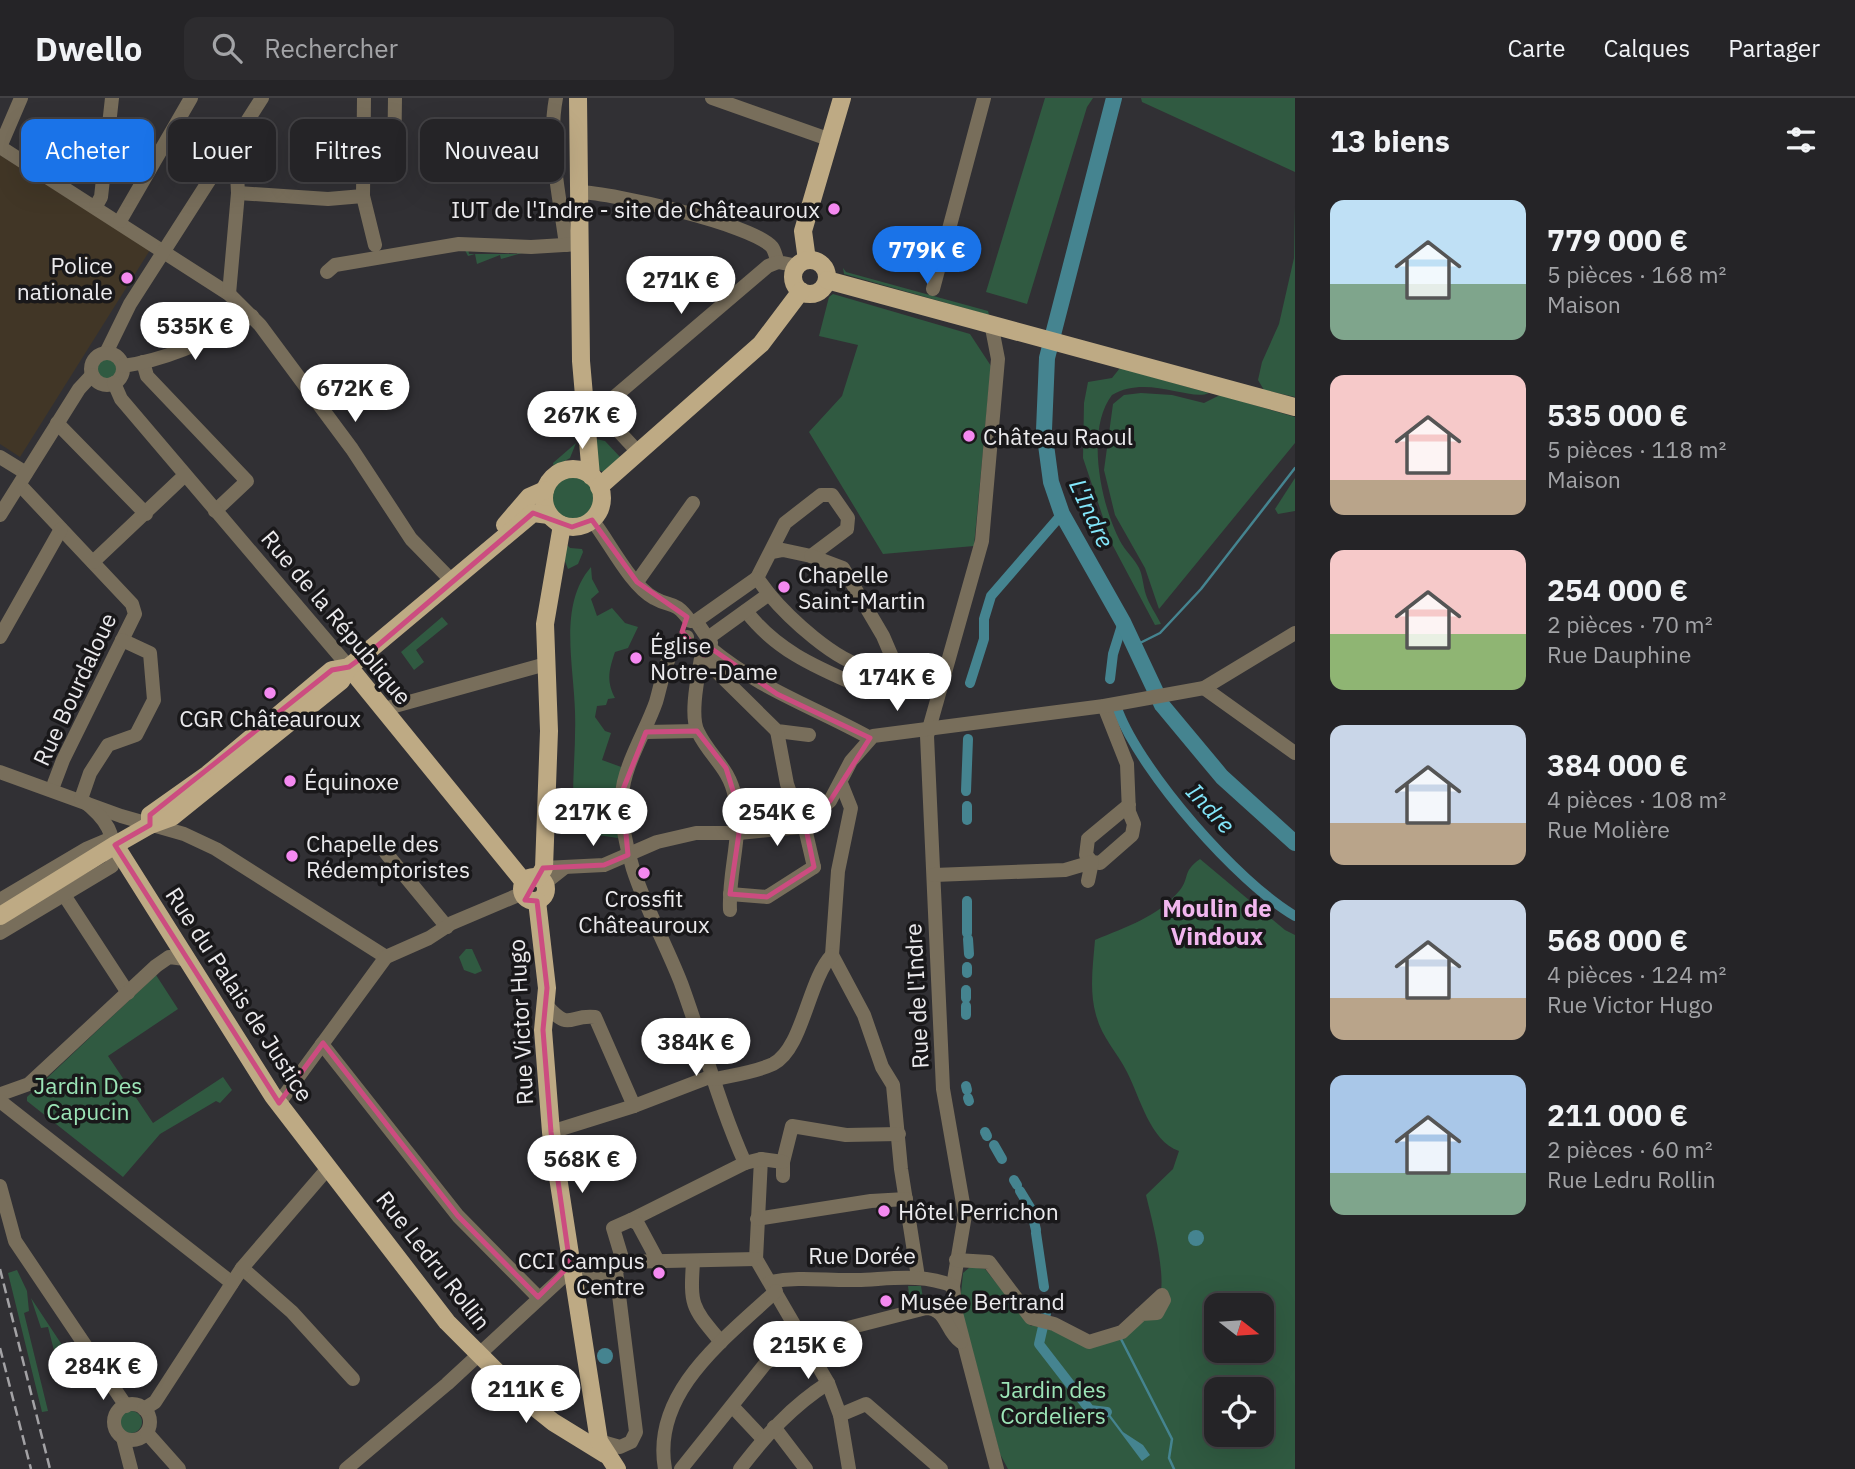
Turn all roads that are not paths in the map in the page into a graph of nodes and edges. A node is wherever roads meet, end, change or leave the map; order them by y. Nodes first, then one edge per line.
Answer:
1 (21, 98) edge
2 (112, 98) edge
3 (191, 98) edge
4 (364, 98) edge
5 (395, 98) edge
6 (556, 98) edge
7 (578, 98) edge
8 (712, 98) edge
9 (842, 98) edge
10 (984, 98) edge
11 (255, 100) edge
12 (245, 119) edge
13 (395, 119) edge
14 (831, 140) junction
15 (0, 147) edge
16 (209, 182) edge
17 (238, 182) edge
18 (579, 192) junction
19 (238, 193) junction
20 (363, 196) junction
21 (96, 206) junction
22 (120, 222) junction
23 (375, 244) dead end
24 (573, 245) junction
25 (165, 251) junction
26 (778, 262) junction
27 (803, 263) junction
28 (327, 272) dead end
29 (827, 280) junction
30 (933, 289) dead end
31 (801, 291) junction
32 (229, 294) junction
33 (252, 316) junction
34 (991, 323) junction
35 (1014, 330) junction
36 (106, 353) junction
37 (998, 359) junction
38 (143, 362) junction
39 (122, 366) junction
40 (92, 375) junction
41 (114, 383) junction
42 (1295, 407) edge
43 (591, 415) junction
44 (57, 423) junction
45 (638, 452) junction
46 (0, 457) edge
47 (565, 470) junction
48 (185, 475) junction
49 (23, 479) junction
50 (595, 481) junction
51 (545, 490) junction
52 (693, 503) dead end
53 (215, 511) junction
54 (146, 514) junction
55 (0, 515) edge
56 (556, 520) junction
57 (592, 520) junction
58 (61, 529) junction
59 (773, 552) junction
60 (811, 556) junction
61 (93, 562) junction
62 (757, 578) junction
63 (452, 581) junction
64 (637, 582) junction
65 (769, 594) junction
66 (746, 611) junction
67 (693, 621) junction
68 (1295, 633) edge
69 (0, 636) edge
70 (687, 636) junction
71 (122, 640) junction
72 (706, 647) junction
73 (546, 664) junction
74 (349, 667) junction
75 (867, 667) junction
76 (1197, 688) junction
77 (1108, 705) junction
78 (384, 709) junction
79 (928, 726) junction
80 (697, 731) junction
81 (777, 731) junction
82 (646, 732) junction
83 (809, 735) dead end
84 (871, 737) junction
85 (1295, 753) edge
86 (0, 772) edge
87 (841, 783) junction
88 (52, 789) junction
89 (81, 799) junction
90 (1129, 805) junction
91 (184, 809) junction
92 (150, 820) junction
93 (804, 824) junction
94 (739, 833) junction
95 (184, 834) junction
96 (114, 841) junction
97 (386, 853) dead end
98 (628, 855) junction
99 (1092, 862) junction
100 (814, 867) junction
101 (839, 869) junction
102 (934, 875) junction
103 (536, 881) junction
104 (1088, 881) dead end
105 (730, 894) junction
106 (64, 895) junction
107 (0, 900) edge
108 (730, 910) dead end
109 (0, 916) edge
110 (447, 927) junction
111 (0, 933) edge
112 (832, 955) junction
113 (386, 957) junction
114 (184, 959) junction
115 (128, 993) junction
116 (547, 1006) junction
117 (322, 1044) junction
118 (715, 1079) junction
119 (0, 1095) edge
120 (279, 1103) junction
121 (634, 1106) junction
122 (551, 1132) junction
123 (899, 1134) junction
124 (761, 1159) junction
125 (745, 1163) junction
126 (329, 1167) junction
127 (0, 1186) edge
128 (906, 1199) junction
129 (757, 1219) junction
130 (631, 1220) junction
131 (756, 1259) junction
132 (956, 1260) junction
133 (622, 1261) junction
134 (693, 1262) junction
135 (659, 1263) junction
136 (242, 1268) junction
137 (572, 1271) junction
138 (918, 1277) junction
139 (232, 1283) junction
140 (953, 1286) junction
141 (773, 1287) junction
142 (538, 1297) junction
143 (1141, 1314) dead end
144 (805, 1339) junction
145 (721, 1342) junction
146 (963, 1343) junction
147 (479, 1355) junction
148 (353, 1379) dead end
149 (828, 1383) junction
150 (126, 1406) junction
151 (732, 1406) junction
152 (144, 1409) junction
153 (840, 1415) junction
154 (774, 1427) junction
155 (135, 1437) junction
156 (763, 1439) junction
157 (602, 1448) junction
158 (134, 1469) edge
159 (179, 1469) edge
160 (346, 1469) edge
161 (617, 1469) edge
162 (665, 1469) edge
163 (681, 1469) edge
164 (740, 1469) edge
165 (807, 1469) edge
166 (849, 1469) edge
167 (941, 1469) edge
168 (997, 1469) edge

1 - 15 street
2 - 21 street
3 - 22 street
4 - 20 street
5 - 13 street
6 - 24 street
7 - 18 main road
8 - 14 street
9 - 14 main road
10 - 30 street
11 - 12 street
14 - 27 main road
15 - 21 street
16 - 25 street
17 - 19 street
18 - 24 main road
18 - 26 street
19 - 20 street
19 - 32 street
20 - 23 street
21 - 22 street
22 - 25 street
24 - 28 street
24 - 43 main road
25 - 32 street
25 - 36 street
26 - 27 street
26 - 43 street
27 - 29 main road
27 - 31 main road
29 - 31 main road
29 - 34 main road
31 - 45 main road
32 - 33 street
33 - 38 street
33 - 63 street
34 - 35 main road
34 - 37 street
35 - 37 street
35 - 42 main road
36 - 39 street
36 - 40 street
37 - 79 street, Rue de l'Indre
38 - 39 street
38 - 53 street
39 - 41 street
40 - 41 street
40 - 44 street
41 - 48 street, Rue de la République
43 - 45 street
43 - 47 main road
43 - 50 main road
44 - 49 street
44 - 54 street
45 - 50 main road
46 - 49 street, Rue Bourdaloue
47 - 50 main road
47 - 51 main road
48 - 53 street, Rue de la République
48 - 54 street
49 - 55 street
49 - 58 street, Rue Bourdaloue
50 - 57 main road
51 - 56 main road
51 - 63 main road
52 - 64 street
53 - 74 street, Rue de la République
54 - 61 street
56 - 57 main road
56 - 63 main road
56 - 73 main road, Rue Victor Hugo
57 - 64 street
58 - 61 street, Rue Bourdaloue
58 - 69 street
59 - 60 street
59 - 60 street
59 - 62 street
60 - 75 street
61 - 71 street, Rue Bourdaloue
62 - 65 street
62 - 67 street
63 - 74 main road
64 - 67 street
65 - 66 street
65 - 75 street
66 - 72 street
66 - 75 street
67 - 70 street
67 - 72 street
68 - 76 street
70 - 72 street
70 - 82 street
71 - 88 street, Rue Bourdaloue
71 - 89 street
72 - 80 street
72 - 81 street
72 - 84 street
73 - 78 street
73 - 103 main road, Rue Victor Hugo
74 - 78 main road, Rue de la République
74 - 91 main road
74 - 92 main road
76 - 77 street
76 - 85 street
77 - 79 street
77 - 90 street
78 - 103 main road, Rue de la République
79 - 84 street
79 - 102 street, Rue de l'Indre
80 - 82 street
80 - 94 street
81 - 83 street
81 - 93 street
82 - 98 street
84 - 87 street
86 - 88 street
87 - 93 street
87 - 101 street
88 - 89 street
89 - 92 street
89 - 96 street
90 - 99 street
90 - 99 street
91 - 92 main road
91 - 95 street
92 - 95 street
92 - 96 main road
93 - 94 street
93 - 100 street
94 - 98 street
94 - 105 street
95 - 113 street
96 - 106 street
96 - 107 street
96 - 109 main road
96 - 114 main road, Rue du Palais de Justice
97 - 110 street
98 - 103 street
98 - 118 street
99 - 102 street
99 - 104 street
100 - 101 street
100 - 105 street
101 - 112 street
102 - 132 street, Rue de l'Indre
103 - 110 street
103 - 116 main road, Rue Victor Hugo
105 - 108 street
106 - 111 street
106 - 115 street
110 - 113 street
112 - 118 street
112 - 123 street
113 - 117 street
114 - 115 street
114 - 120 main road, Rue du Palais de Justice
115 - 119 street
116 - 121 street
116 - 122 main road, Rue Victor Hugo
117 - 120 street
117 - 142 street
118 - 121 street
118 - 125 street
119 - 139 street
120 - 126 main road, Rue du Palais de Justice
121 - 122 street
122 - 137 main road, Rue Victor Hugo
123 - 124 street
123 - 128 street
124 - 125 street
124 - 129 street
125 - 130 street
126 - 136 street
126 - 147 main road, Rue Ledru Rollin
127 - 150 street
128 - 129 street
128 - 138 street
129 - 131 street
130 - 133 street
130 - 135 street
131 - 134 street
131 - 141 street
132 - 140 street, Rue de l'Indre
132 - 143 street
133 - 135 street
133 - 137 street
133 - 157 street
134 - 135 street
134 - 145 street
136 - 139 street
136 - 148 street
137 - 142 street
137 - 157 main road, Rue Victor Hugo
138 - 140 street, Rue Dorée
138 - 141 street, Rue Dorée
139 - 152 street
140 - 146 street, Rue de l'Indre
141 - 144 street
141 - 145 street
142 - 147 street
144 - 146 street
144 - 149 street
144 - 151 street
145 - 162 street
146 - 168 street, Rue de l'Indre
147 - 157 main road, Rue Ledru Rollin
147 - 160 street
149 - 153 street
149 - 154 street
150 - 152 street
150 - 155 street
151 - 156 street
151 - 163 street
152 - 155 street
153 - 166 street
153 - 167 street
154 - 156 street
154 - 165 street
155 - 158 street
155 - 159 street
156 - 164 street
157 - 161 main road

